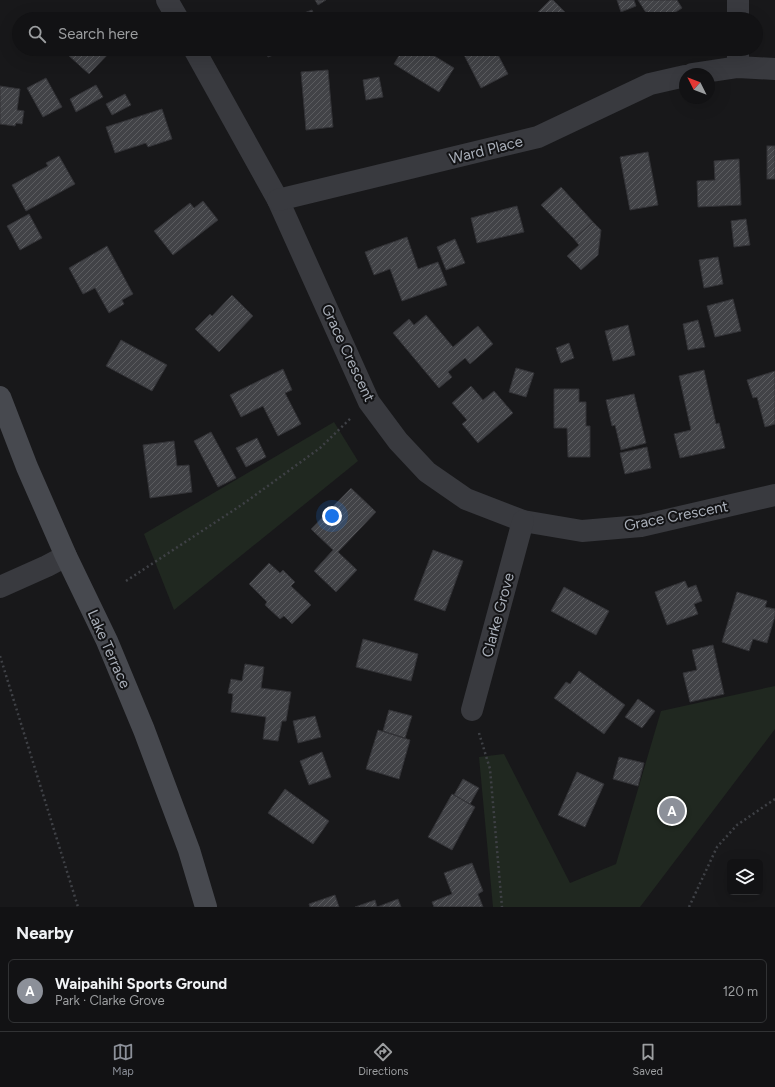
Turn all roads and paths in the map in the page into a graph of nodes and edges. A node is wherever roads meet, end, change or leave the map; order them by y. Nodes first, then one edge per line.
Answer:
1 (167, 0) edge
2 (738, 0) edge
3 (174, 12) edge
4 (738, 12) edge
5 (198, 56) edge
6 (738, 58) edge
7 (709, 68) edge
8 (775, 69) edge
9 (679, 77) edge
10 (278, 200) junction
11 (0, 397) edge
12 (369, 402) junction
13 (775, 495) edge
14 (523, 521) junction
15 (66, 556) junction
16 (126, 581) dead end
17 (0, 587) edge
18 (0, 656) edge
19 (472, 710) joint
20 (775, 799) edge
21 (78, 907) edge
22 (206, 907) edge
23 (502, 907) edge
24 (689, 907) edge

1 - 3 street
2 - 4 street
5 - 10 street, Grace Crescent
6 - 7 street
6 - 8 street
9 - 10 street, Ward Place
10 - 12 street, Grace Crescent
11 - 15 main road, Lake Terrace
12 - 14 street, Grace Crescent
12 - 16 path
13 - 14 street, Grace Crescent
14 - 19 street, Clarke Grove
15 - 17 street
15 - 22 main road, Lake Terrace
18 - 21 path
19 - 23 path
20 - 24 path

